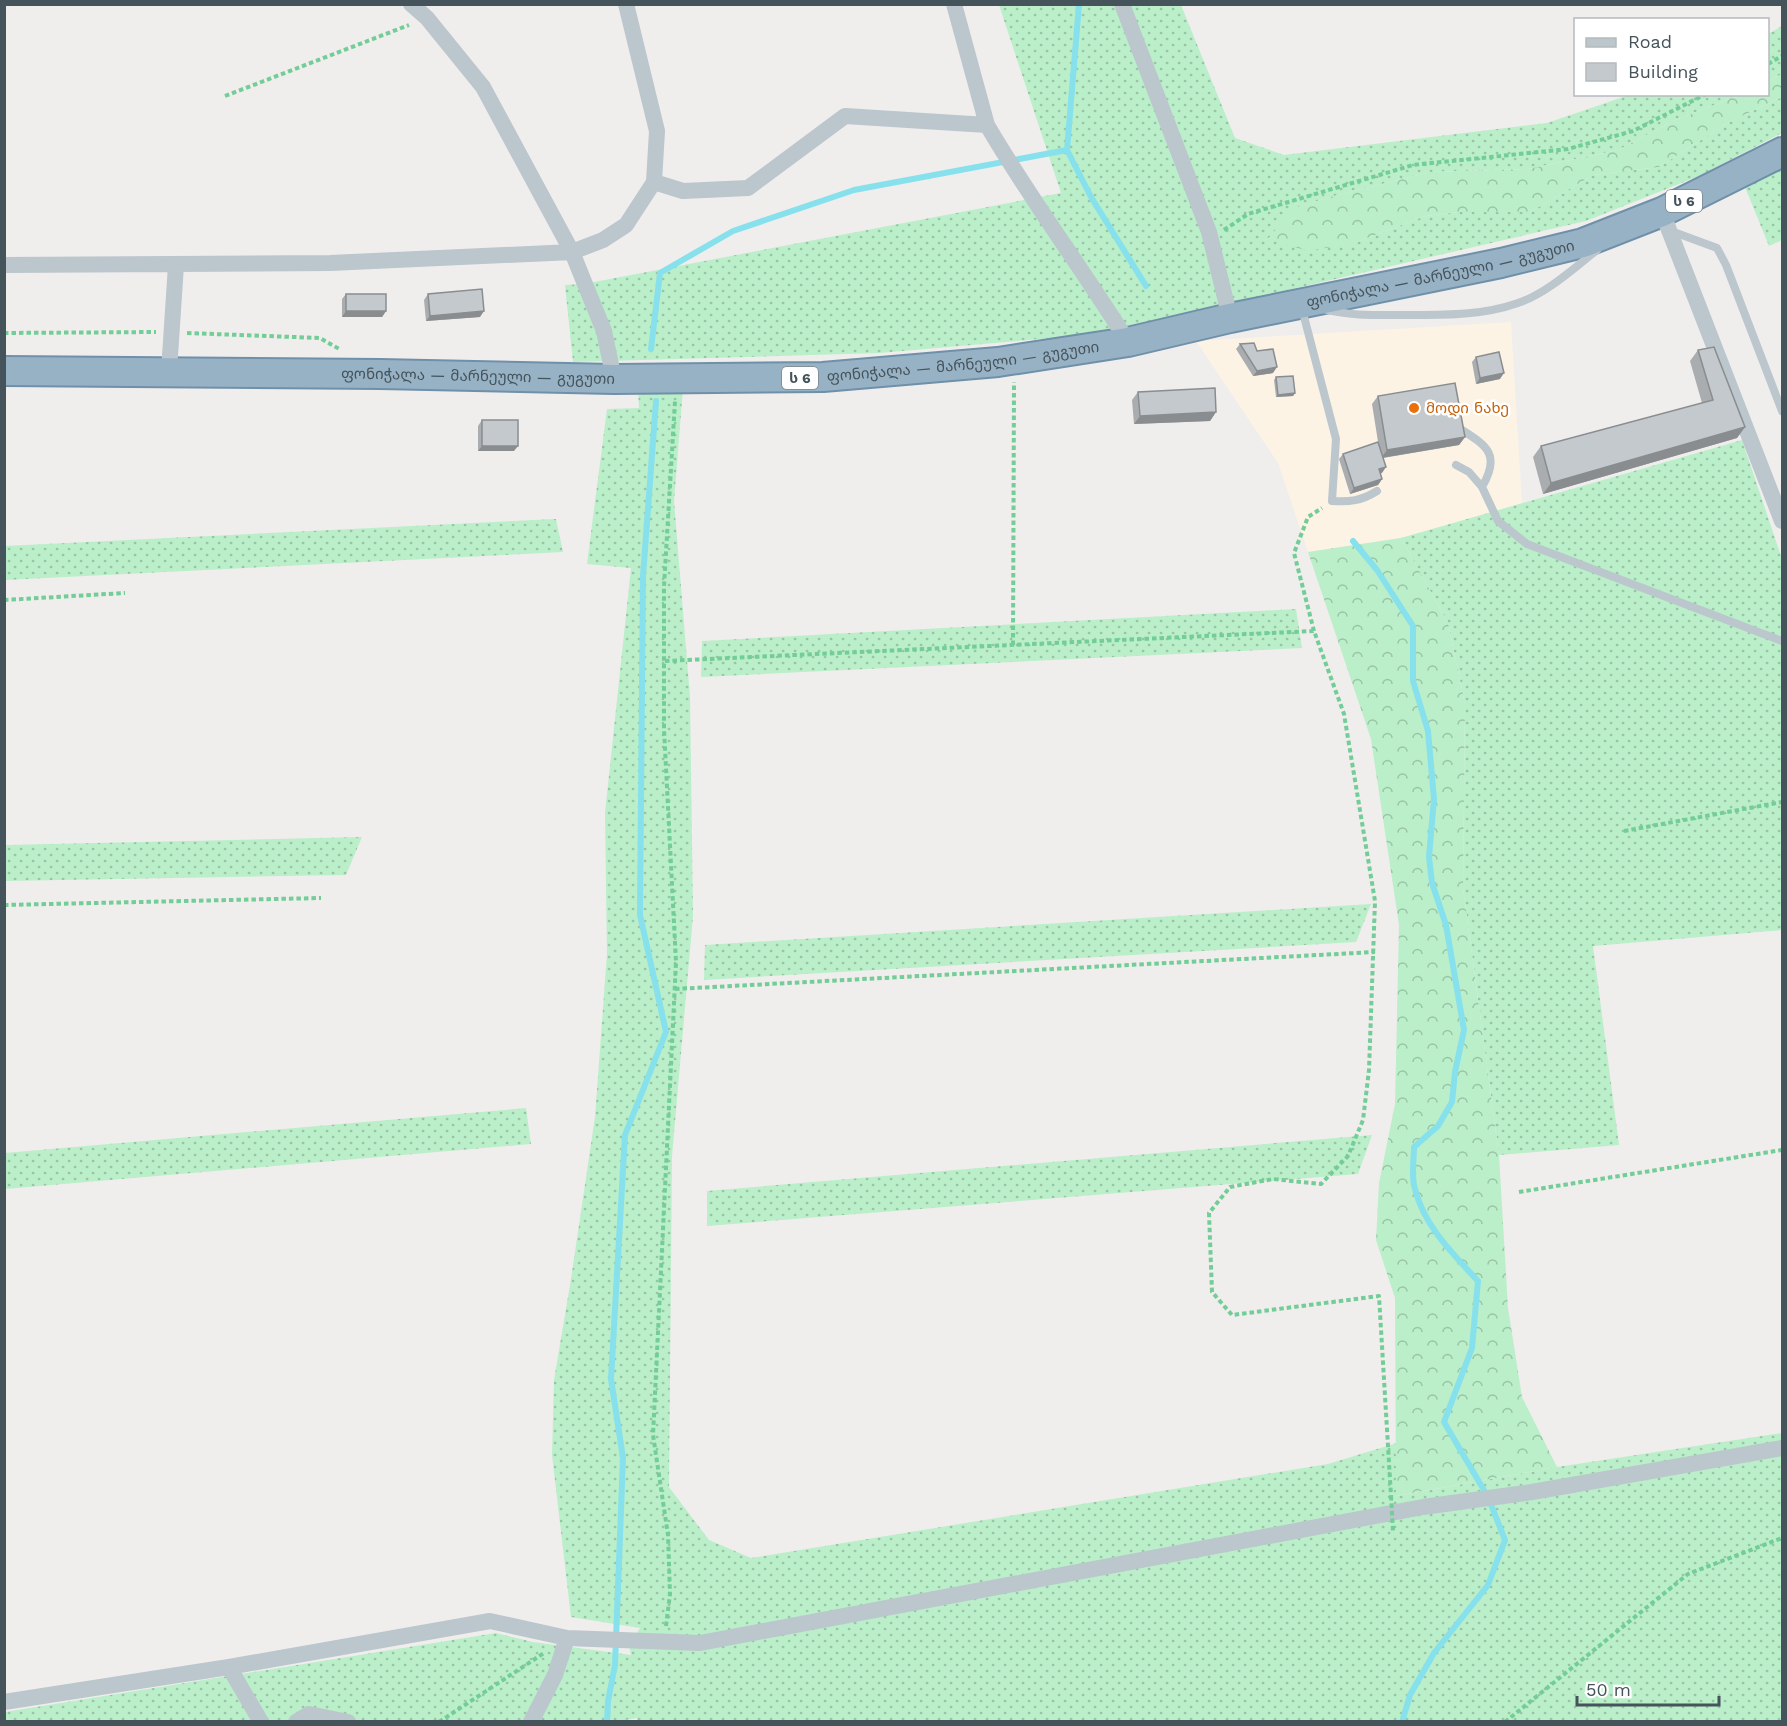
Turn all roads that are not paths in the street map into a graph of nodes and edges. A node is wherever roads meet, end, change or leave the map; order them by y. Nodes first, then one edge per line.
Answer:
1 (411, 4) edge
2 (626, 4) edge
3 (954, 4) edge
4 (1122, 4) edge
5 (987, 125) junction
6 (1782, 152) edge
7 (654, 182) junction
8 (1666, 221) junction
9 (1631, 223) junction
10 (572, 252) junction
11 (4, 265) edge
12 (176, 265) junction
13 (1301, 303) junction
14 (1230, 318) junction
15 (1128, 342) junction
16 (4, 371) edge
17 (169, 371) junction
18 (614, 379) junction
19 (1782, 411) edge
20 (1462, 430) edge
21 (1456, 465) dead end
22 (1482, 487) junction
23 (1377, 492) edge
24 (1782, 521) edge
25 (1782, 641) edge
26 (1782, 1448) edge
27 (567, 1638) junction
28 (229, 1667) junction
29 (4, 1702) edge
30 (261, 1722) edge
31 (296, 1722) edge
32 (348, 1722) edge
33 (531, 1722) edge

1 - 10 street
2 - 7 street
3 - 5 street
4 - 14 street
5 - 7 street
5 - 15 street
6 - 8 highway, ფონიჭალა — მარნეული — გუგუთი / ს 6
7 - 10 street
8 - 9 highway, ფონიჭალა — მარნეული — გუგუთი / ს 6
8 - 19 lane
8 - 24 street
9 - 13 highway, ფონიჭალა — მარნეული — გუგუთი / ს 6
9 - 13 lane
10 - 12 street
10 - 18 street
11 - 12 street
12 - 17 street
13 - 14 highway, ფონიჭალა — მარნეული — გუგუთი / ს 6
13 - 23 lane
14 - 15 highway, ფონიჭალა — მარნეული — გუგუთი / ს 6
15 - 18 highway, ფონიჭალა — მარნეული — გუგუთი / ს 6
16 - 17 highway, ფონიჭალა — მარნეული — გუგუთი / ს 6
17 - 18 highway, ფონიჭალა — მარნეული — გუგუთი / ს 6
20 - 22 lane
21 - 22 lane
22 - 25 lane
26 - 27 street
27 - 28 street
27 - 33 street
28 - 29 street
28 - 30 street
31 - 32 street

